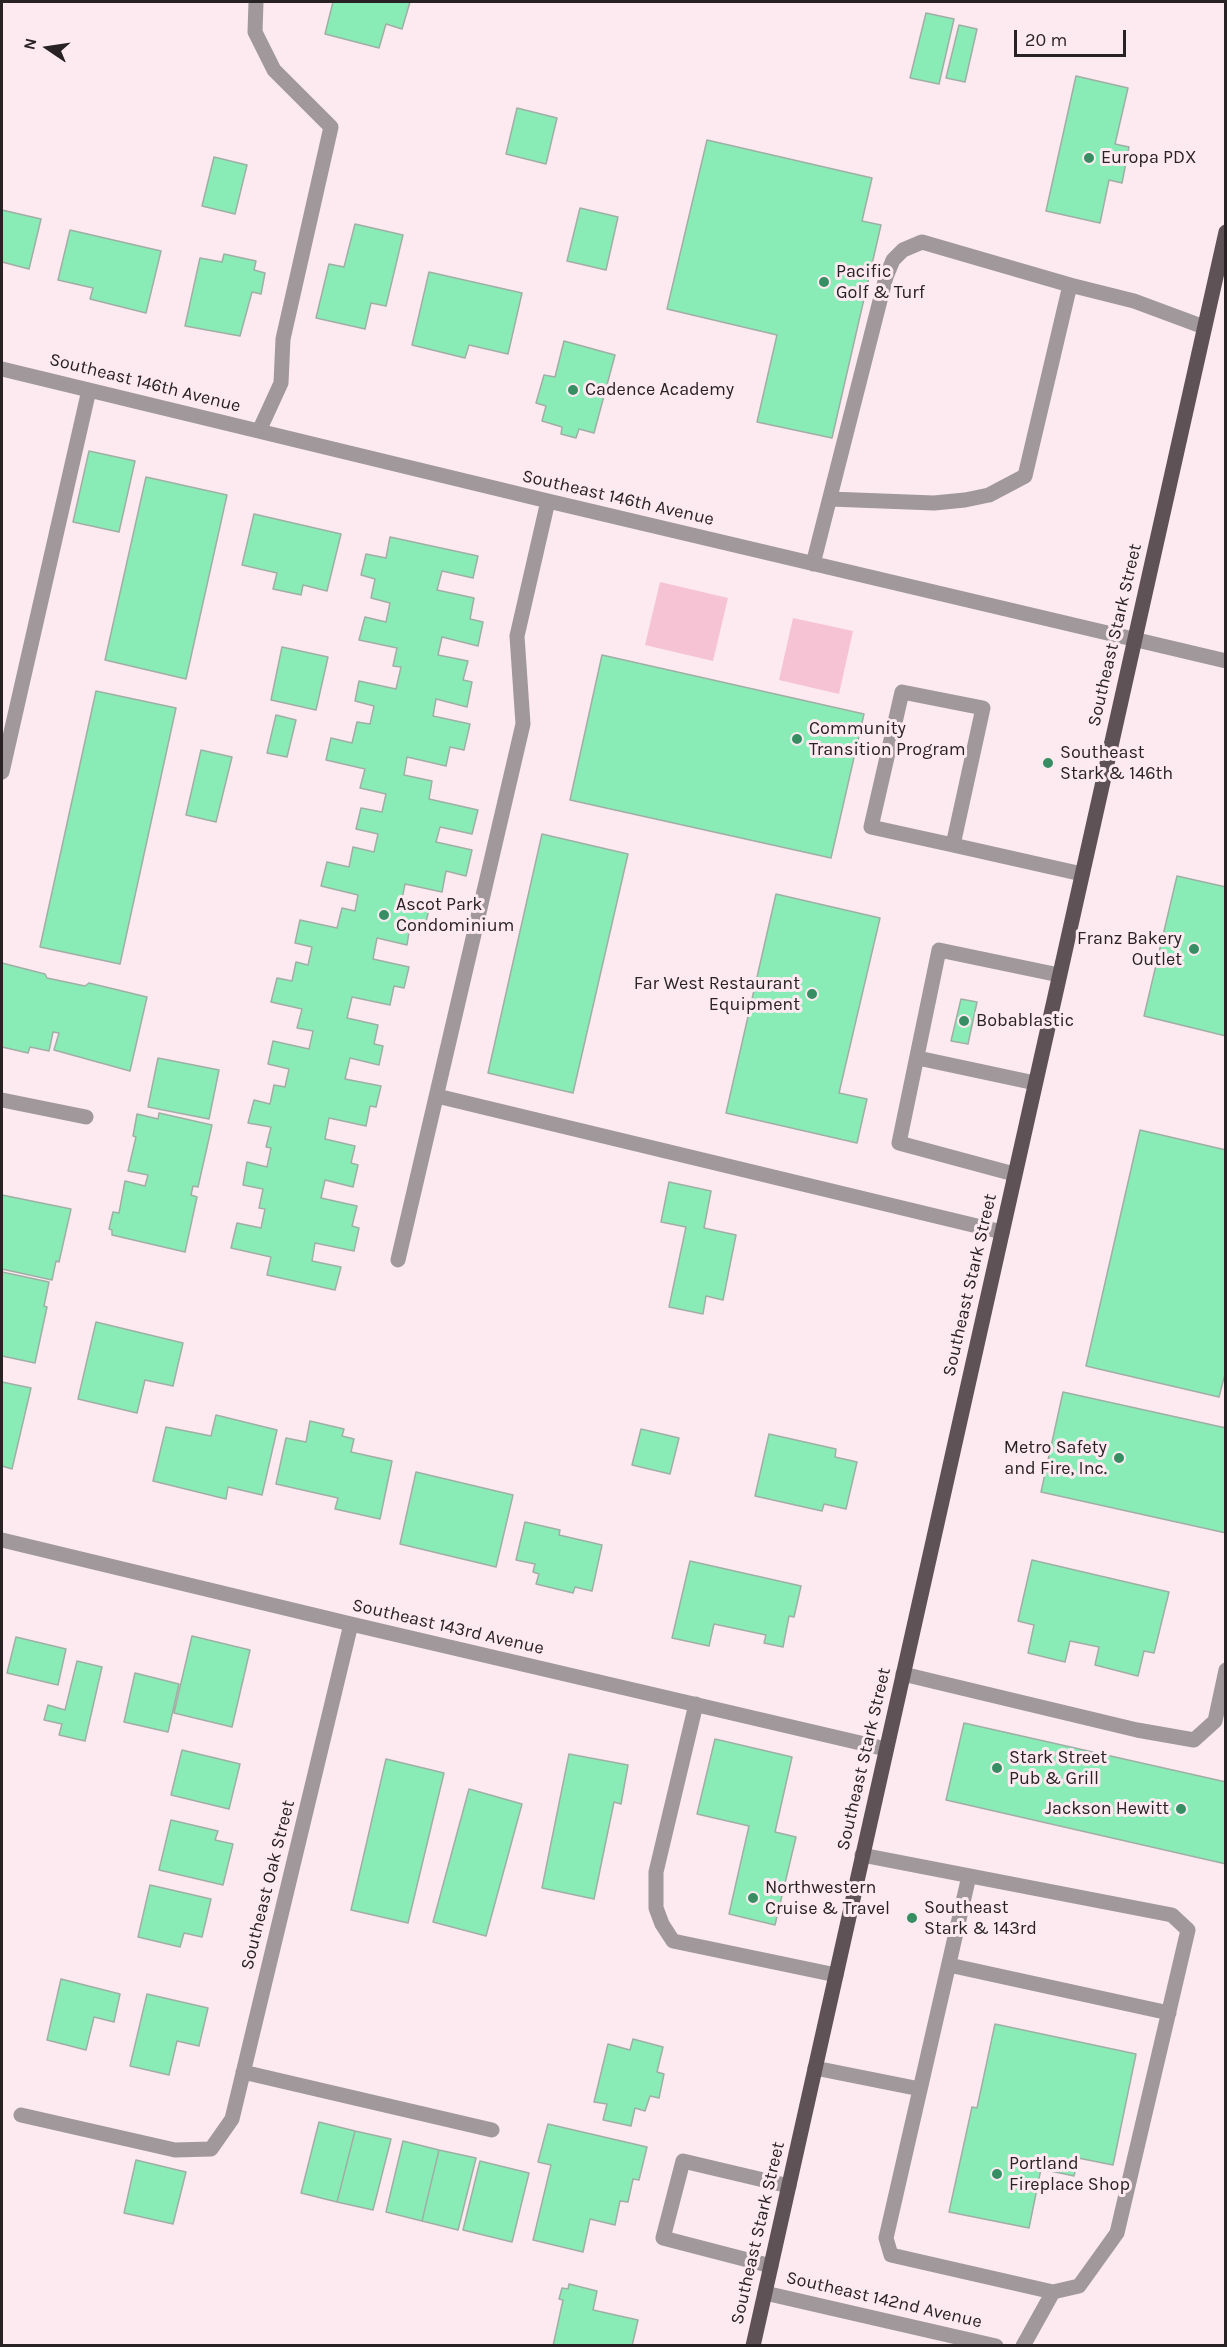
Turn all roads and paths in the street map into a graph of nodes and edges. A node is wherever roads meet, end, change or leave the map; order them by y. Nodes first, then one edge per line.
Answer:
1 (256, 2) edge
2 (1225, 241) edge
3 (1070, 285) junction
4 (1204, 327) junction
5 (2, 369) edge
6 (89, 390) junction
7 (259, 431) junction
8 (830, 499) junction
9 (548, 501) junction
10 (813, 564) junction
11 (1134, 640) junction
12 (1226, 661) edge
13 (2, 772) edge
14 (953, 846) junction
15 (1082, 874) junction
16 (1059, 975) junction
17 (918, 1058) junction
18 (1035, 1083) junction
19 (437, 1096) junction
20 (2, 1100) edge
21 (86, 1118) dead end
22 (1014, 1174) junction
23 (1002, 1232) junction
24 (398, 1260) dead end
25 (2, 1540) edge
26 (351, 1624) junction
27 (1226, 1670) edge
28 (903, 1674) junction
29 (696, 1704) junction
30 (886, 1749) junction
31 (862, 1855) junction
32 (969, 1876) junction
33 (949, 1965) junction
34 (836, 1975) junction
35 (1169, 2013) junction
36 (815, 2068) junction
37 (243, 2072) junction
38 (920, 2089) junction
39 (21, 2115) dead end
40 (492, 2130) dead end
41 (789, 2186) junction
42 (771, 2266) junction
43 (1053, 2292) junction
44 (765, 2293) junction
45 (993, 2345) edge
46 (753, 2346) edge
47 (1023, 2346) edge

1 - 7 street
2 - 4 main road, Southeast Stark Street
3 - 4 street
3 - 8 street
3 - 8 street
4 - 11 main road, Southeast Stark Street
5 - 6 street, Southeast 146th Avenue
6 - 7 street, Southeast 146th Avenue
6 - 13 street
7 - 9 street, Southeast 146th Avenue
8 - 10 street
9 - 10 street, Southeast 146th Avenue
9 - 19 street
10 - 11 street, Southeast 146th Avenue
11 - 12 street, Southeast 146th Avenue
11 - 15 main road, Southeast Stark Street
14 - 14 street
14 - 15 street
15 - 16 main road, Southeast Stark Street
16 - 17 street
16 - 18 main road, Southeast Stark Street
17 - 18 street
17 - 22 street
18 - 22 main road, Southeast Stark Street
19 - 23 street
19 - 24 street
20 - 21 street
22 - 23 main road, Southeast Stark Street
23 - 28 main road, Southeast Stark Street
25 - 26 street, Southeast 143rd Avenue
26 - 29 street, Southeast 143rd Avenue
26 - 37 street, Southeast Oak Street
27 - 28 street
28 - 30 main road, Southeast Stark Street
29 - 30 street, Southeast 143rd Avenue
29 - 34 street
30 - 31 main road, Southeast Stark Street
31 - 32 street
31 - 34 main road, Southeast Stark Street
32 - 33 street
32 - 35 street
33 - 35 street
33 - 38 street
34 - 36 main road, Southeast Stark Street
35 - 43 street
36 - 38 street
36 - 41 main road, Southeast Stark Street
37 - 39 street, Southeast Oak Street
37 - 40 street
38 - 43 street
41 - 42 main road, Southeast Stark Street
41 - 42 street
42 - 44 main road, Southeast Stark Street
43 - 47 street
44 - 45 street, Southeast 142nd Avenue
44 - 46 main road, Southeast Stark Street

